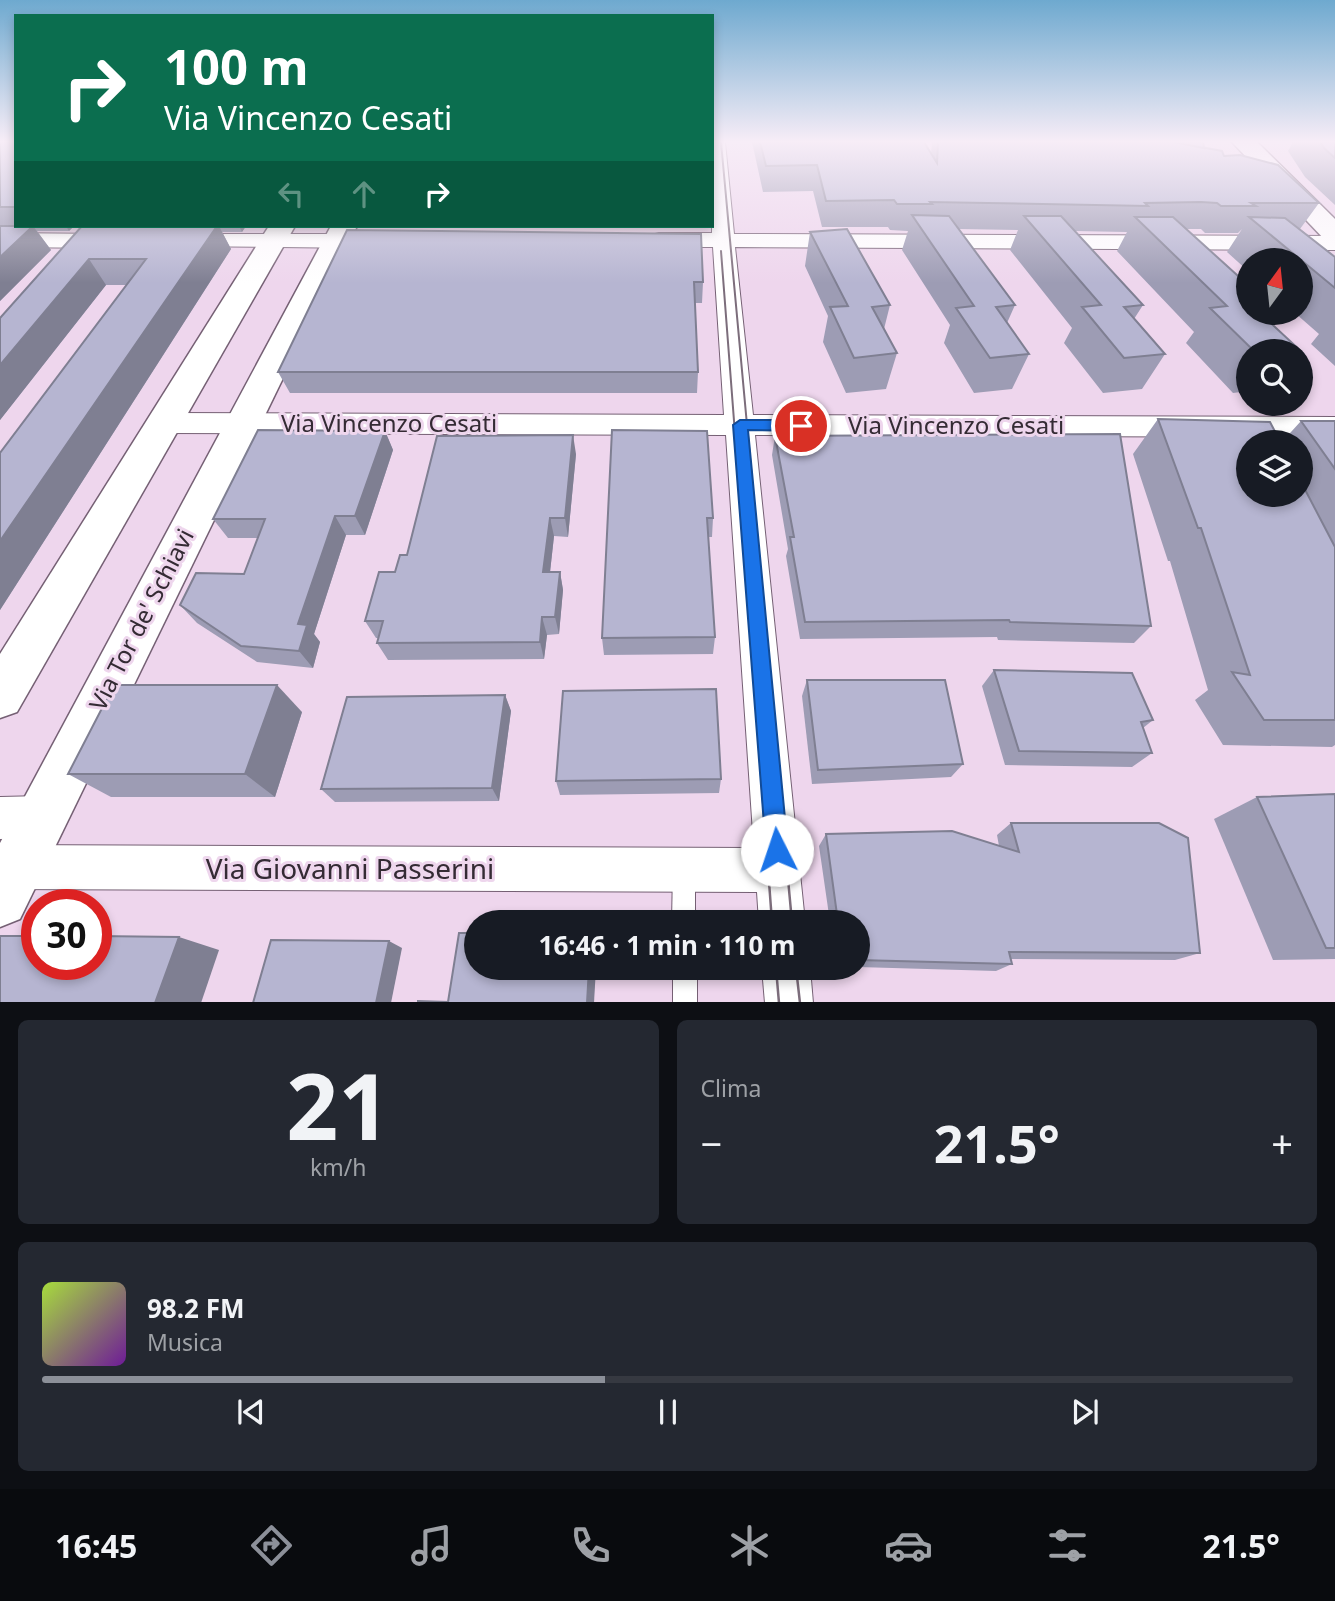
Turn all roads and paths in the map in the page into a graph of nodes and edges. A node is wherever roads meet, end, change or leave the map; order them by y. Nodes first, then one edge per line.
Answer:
1 (720, 189) edge
2 (1289, 189) edge
3 (277, 234) edge
4 (340, 234) edge
5 (1335, 234) edge
6 (725, 239) junction
7 (0, 240) edge
8 (635, 240) edge
9 (78, 241) junction
10 (130, 241) edge
11 (156, 241) edge
12 (391, 241) edge
13 (1335, 243) edge
14 (61, 261) edge
15 (166, 423) junction
16 (242, 423) junction
17 (740, 425) junction
18 (1335, 427) edge
19 (0, 696) edge
20 (42, 817) junction
21 (0, 818) edge
22 (778, 870) junction
23 (684, 871) junction
24 (6, 878) edge
25 (684, 910) edge
26 (781, 910) edge
27 (685, 980) edge
28 (787, 980) edge
29 (685, 1002) edge
30 (789, 1002) edge

1 - 6 street
2 - 5 main road
3 - 4 street
3 - 11 street
3 - 15 main road
4 - 12 street
4 - 16 main road, Via Tor de' Schiavi
6 - 8 street
6 - 13 street
6 - 17 street
7 - 9 street
9 - 10 street
9 - 14 street
15 - 16 street
15 - 19 main road
16 - 17 street, Via Vincenzo Cesati
16 - 20 main road, Via Tor de' Schiavi
17 - 18 street, Via Vincenzo Cesati
17 - 22 street
20 - 21 street
20 - 24 main road, Via Tor de' Schiavi
22 - 23 street, Via Giovanni Passerini
22 - 26 street
23 - 24 street, Via Giovanni Passerini
23 - 25 lane
27 - 29 lane
28 - 30 street

